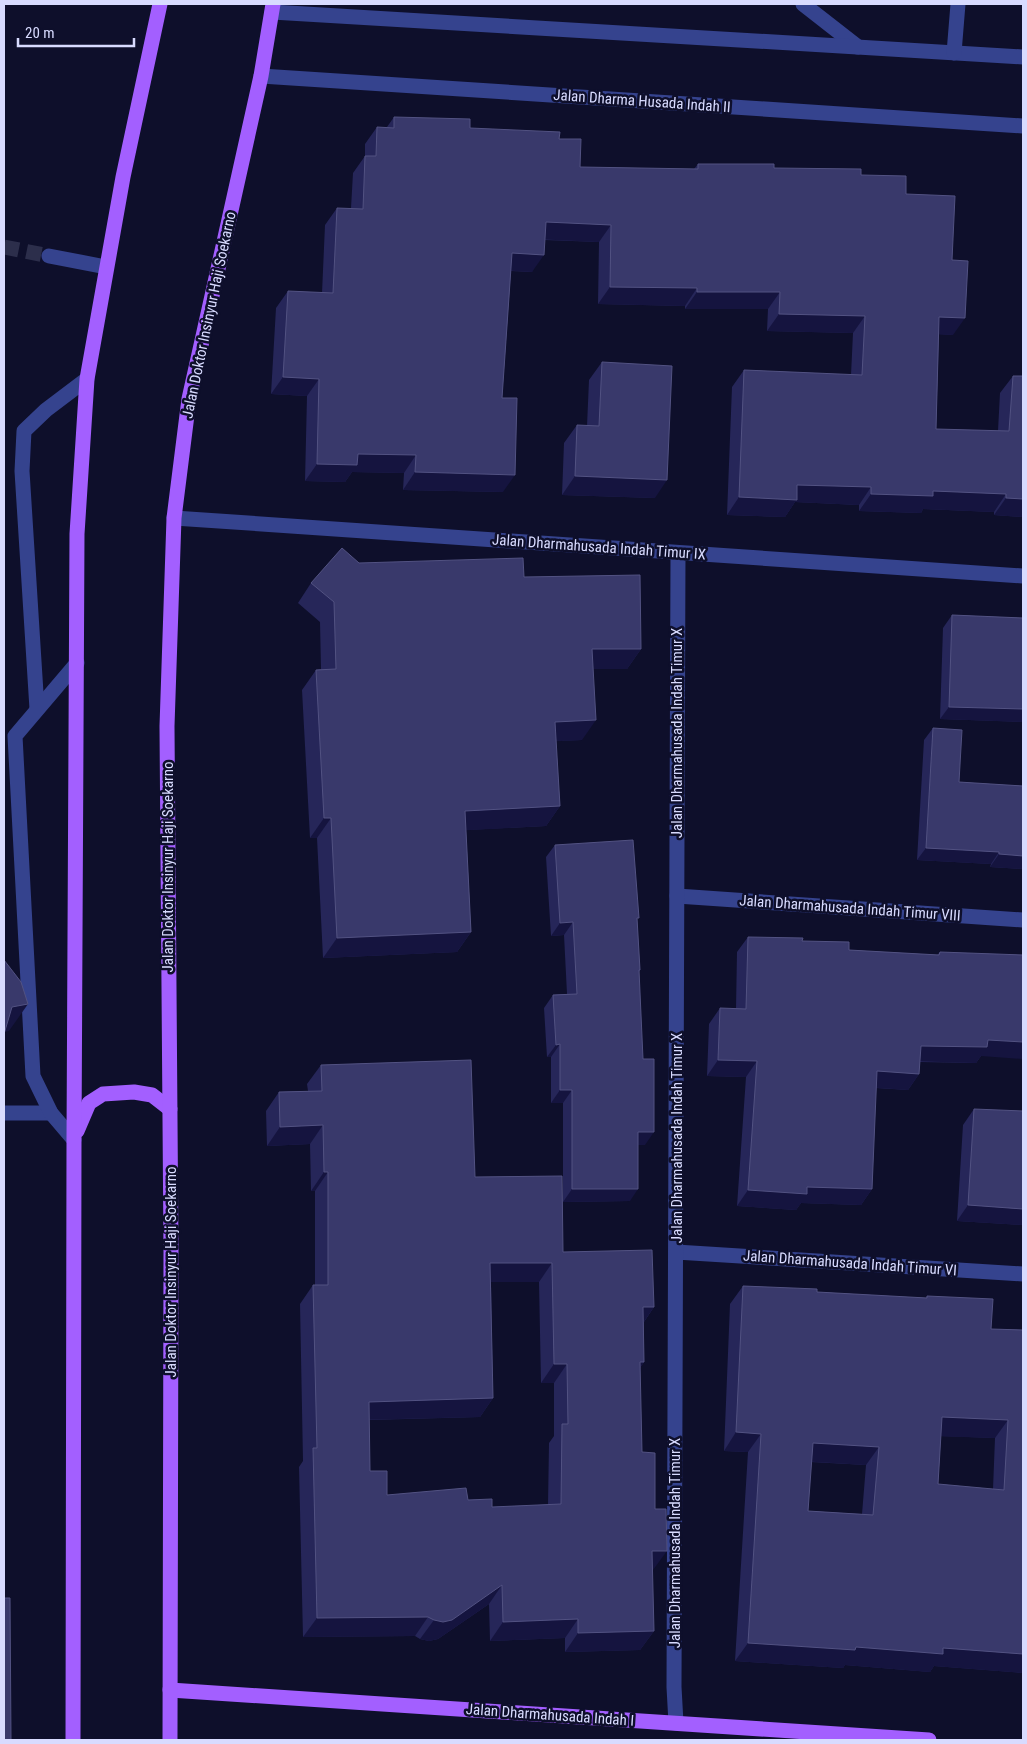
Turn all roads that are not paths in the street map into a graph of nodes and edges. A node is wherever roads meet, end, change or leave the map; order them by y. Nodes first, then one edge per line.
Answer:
1 (160, 4) edge
2 (803, 4) edge
3 (958, 4) edge
4 (273, 8) edge
5 (858, 47) junction
6 (954, 52) junction
7 (1023, 56) edge
8 (261, 76) junction
9 (1023, 126) edge
10 (49, 256) tunnel mouth
11 (106, 268) junction
12 (87, 379) junction
13 (174, 518) junction
14 (678, 553) junction
15 (1023, 576) edge
16 (77, 663) junction
17 (37, 709) junction
18 (677, 896) junction
19 (1023, 920) edge
20 (170, 1109) junction
21 (4, 1113) edge
22 (51, 1113) junction
23 (74, 1140) junction
24 (676, 1252) junction
25 (1023, 1274) edge
26 (170, 1690) junction
27 (676, 1723) junction
28 (73, 1740) edge
29 (170, 1740) edge
30 (929, 1740) edge

1 - 11 main road
2 - 5 street
3 - 6 street
4 - 5 street
4 - 8 main road, Jalan Doktor Insinyur Haji Soekarno
5 - 6 street
6 - 7 street
8 - 9 street, Jalan Dharma Husada Indah II
8 - 13 main road, Jalan Doktor Insinyur Haji Soekarno
10 - 11 street
11 - 12 main road
12 - 16 main road
12 - 17 street
13 - 14 street, Jalan Dharmahusada Indah Timur IX
13 - 20 main road, Jalan Doktor Insinyur Haji Soekarno
14 - 15 street, Jalan Dharmahusada Indah Timur IX
14 - 18 street, Jalan Dharmahusada Indah Timur X
16 - 17 street
16 - 23 main road
17 - 22 street
18 - 19 street, Jalan Dharmahusada Indah Timur VIII
18 - 24 street, Jalan Dharmahusada Indah Timur X
20 - 23 main road
20 - 26 main road, Jalan Doktor Insinyur Haji Soekarno
21 - 22 street
22 - 23 street
23 - 28 main road
24 - 25 street, Jalan Dharmahusada Indah Timur VI
24 - 27 street, Jalan Dharmahusada Indah Timur X
26 - 27 main road, Jalan Dharmahusada Indah I
26 - 29 main road, Jalan Doktor Insinyur Haji Soekarno
27 - 30 main road, Jalan Dharmahusada Indah I

